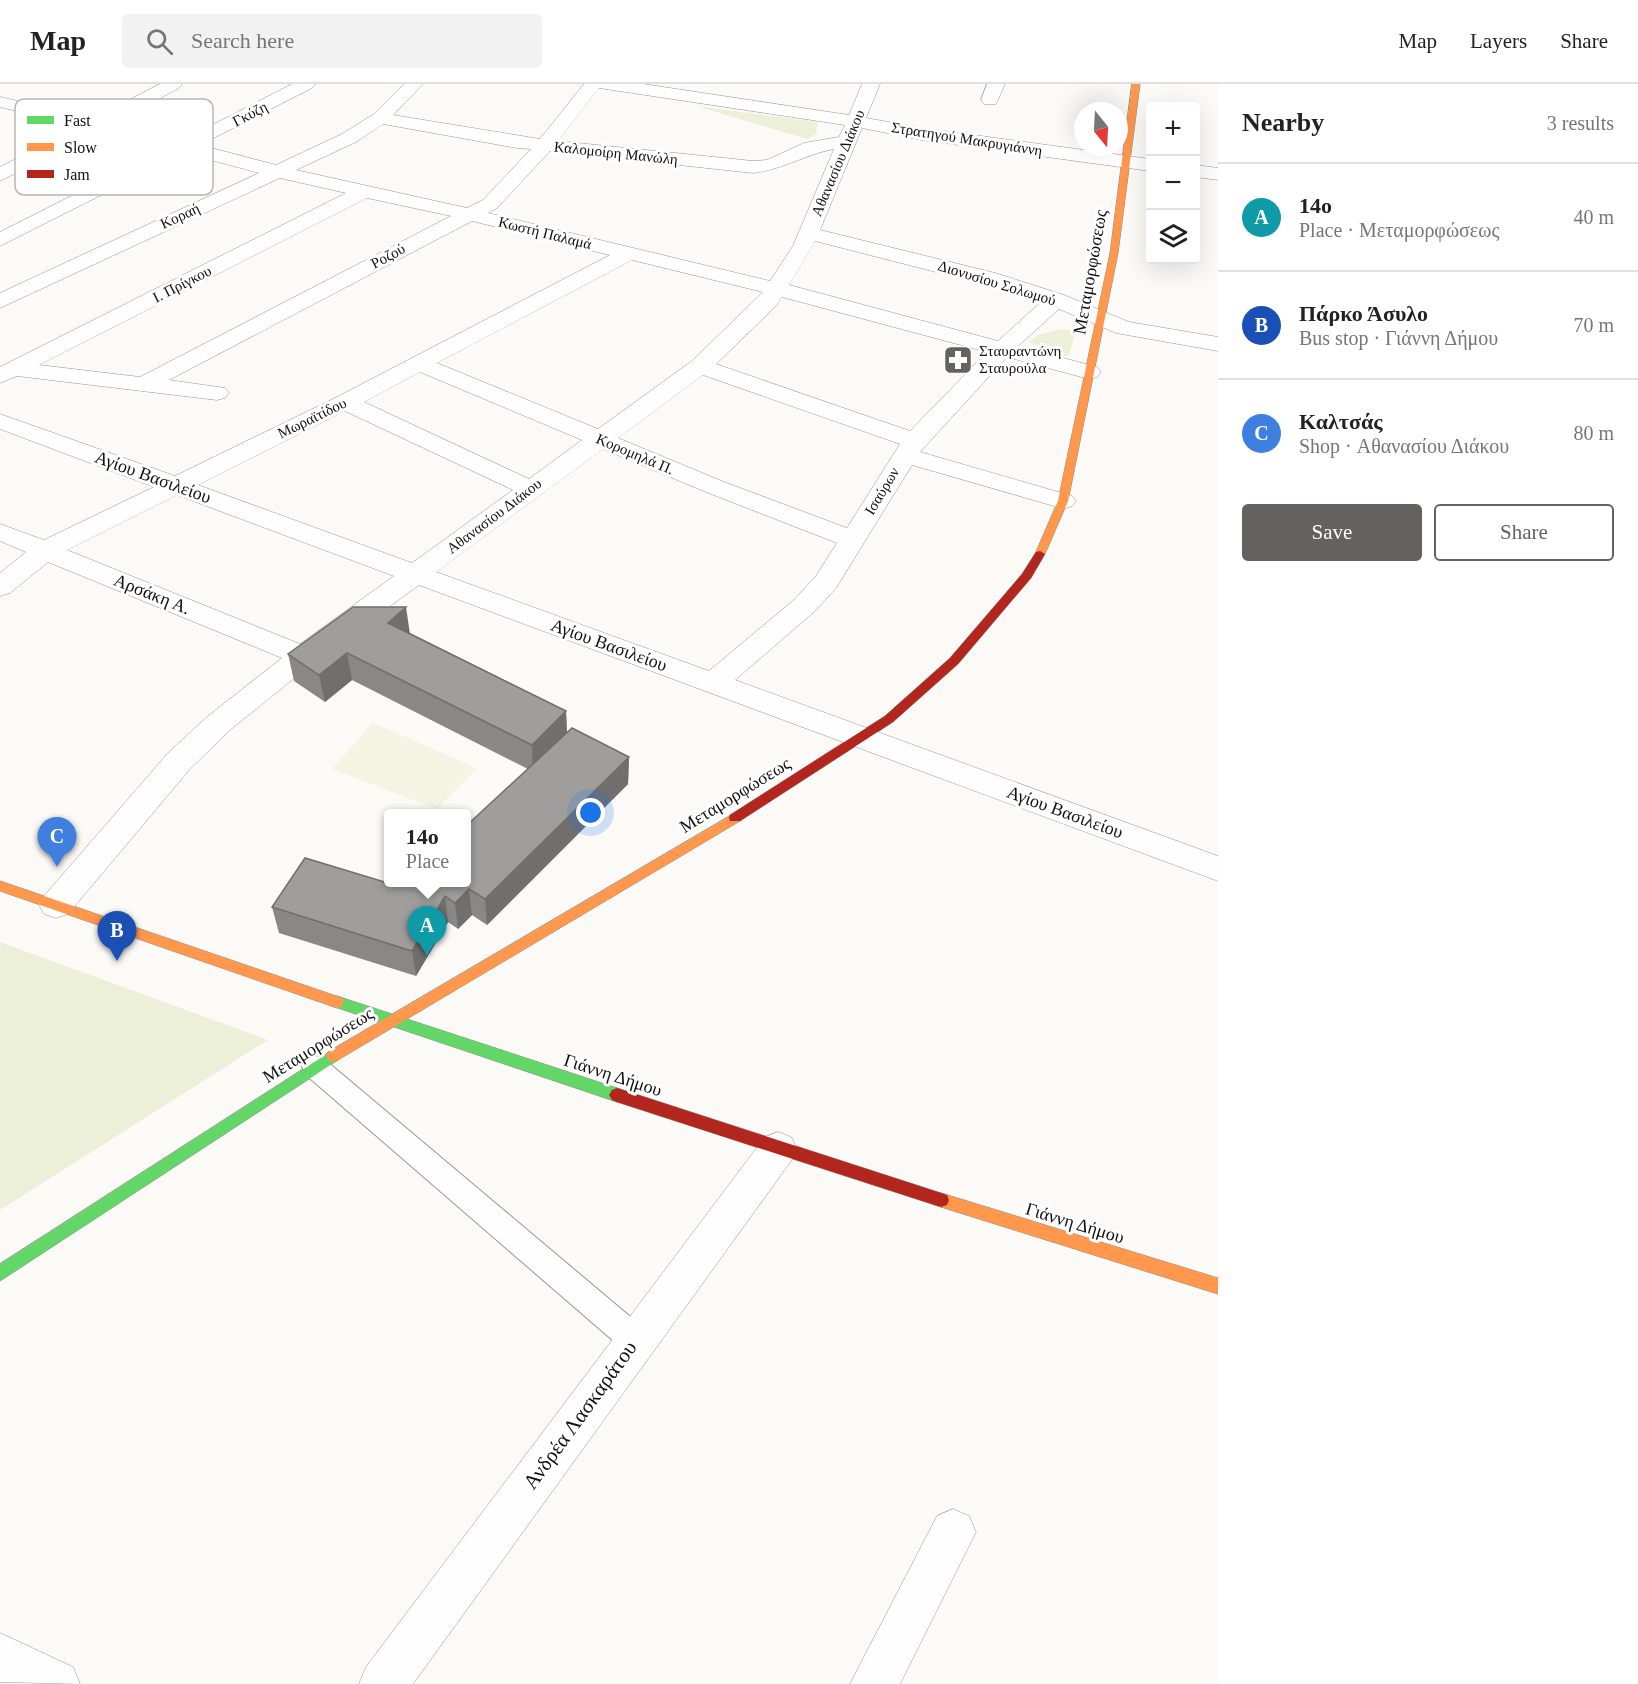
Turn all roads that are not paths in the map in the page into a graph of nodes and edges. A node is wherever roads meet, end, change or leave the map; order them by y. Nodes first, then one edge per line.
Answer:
1 (173, 84) edge
2 (306, 84) edge
3 (414, 84) edge
4 (593, 84) edge
5 (605, 84) edge
6 (871, 84) edge
7 (1136, 84) edge
8 (144, 99) edge
9 (0, 102) edge
10 (15, 105) edge
11 (380, 118) junction
12 (853, 131) junction
13 (213, 133) edge
14 (544, 145) junction
15 (213, 155) edge
16 (1126, 162) junction
17 (1146, 164) edge
18 (15, 167) edge
19 (276, 171) junction
20 (1200, 172) edge
21 (1218, 174) edge
22 (0, 175) edge
23 (363, 192) junction
24 (90, 195) edge
25 (471, 214) junction
26 (809, 233) junction
27 (0, 240) edge
28 (628, 254) junction
29 (0, 276) edge
30 (27, 288) junction
31 (778, 289) junction
32 (1056, 300) junction
33 (0, 302) edge
34 (1100, 319) junction
35 (1218, 344) edge
36 (1003, 348) junction
37 (420, 364) junction
38 (700, 366) junction
39 (1089, 372) junction
40 (7, 373) edge
41 (146, 383) junction
42 (217, 393) dead end
43 (345, 402) junction
44 (0, 421) edge
45 (598, 438) junction
46 (909, 448) junction
47 (176, 484) junction
48 (530, 489) junction
49 (1063, 501) junction
50 (0, 532) edge
51 (852, 539) junction
52 (46, 550) junction
53 (416, 574) junction
54 (0, 587) edge
55 (303, 656) junction
56 (713, 683) junction
57 (861, 737) junction
58 (1218, 869) edge
59 (0, 886) edge
60 (56, 904) junction
61 (391, 1020) junction
62 (315, 1067) junction
63 (778, 1149) junction
64 (0, 1273) edge
65 (1218, 1286) edge
66 (635, 1340) junction
67 (953, 1532) dead end
68 (0, 1658) edge
69 (56, 1684) edge
70 (383, 1684) edge
71 (874, 1684) edge

1 - 8 street
2 - 13 street, Γκύζη
3 - 11 street, Κοραή
4 - 14 street, Ροζού
5 - 12 street, Στρατηγού Μακρυγιάννη
6 - 12 street, Αθανασίου Διάκου
7 - 16 street, Μεταμορφώσεως
9 - 10 street, Κωστή Παλαμά
11 - 14 street, Καλομοίρη Μανώλη
11 - 19 street, Κοραή
12 - 14 street, Καλομοίρη Μανώλη
12 - 16 street, Στρατηγού Μακρυγιάννη
12 - 26 street, Αθανασίου Διάκου
14 - 25 street, Ροζού
15 - 19 street, Κωστή Παλαμά
16 - 17 street, Στρατηγού Μακρυγιάννη
16 - 34 street, Μεταμορφώσεως
18 - 22 street
19 - 23 street, Κωστή Παλαμά
19 - 30 street, Κοραή
20 - 21 street
23 - 25 street, Κωστή Παλαμά
23 - 40 street, Ι. Πρίγκου
24 - 27 street, Γκύζη
25 - 28 street, Κωστή Παλαμά
25 - 41 street, Ροζού
26 - 31 street, Αθανασίου Διάκου
26 - 32 street, Διονυσίου Σολωμού
28 - 31 street, Κωστή Παλαμά
28 - 37 street, Μωραϊτίδου
29 - 30 street
30 - 33 street, Κοραή
31 - 36 street, Κωστή Παλαμά
31 - 38 street, Αθανασίου Διάκου
32 - 34 street, Διονυσίου Σολωμού
32 - 36 street, Ισαύρων
34 - 35 street, Διονυσίου Σολωμού
34 - 39 street, Μεταμορφώσεως
36 - 39 street, Κωστή Παλαμά
36 - 46 street, Ισαύρων
37 - 43 street, Μωραϊτίδου
37 - 45 street, Κορομηλά Π.
38 - 45 street, Αθανασίου Διάκου
38 - 46 street
39 - 49 street, Μεταμορφώσεως
40 - 41 street
41 - 42 street
43 - 47 street, Μωραϊτίδου
43 - 48 street
44 - 47 street, Αγίου Βασιλείου
45 - 48 street, Αθανασίου Διάκου
45 - 51 street, Κορομηλά Π.
46 - 49 street
46 - 51 street, Ισαύρων
47 - 52 street, Μωραϊτίδου
47 - 53 street, Αγίου Βασιλείου
48 - 53 street, Αθανασίου Διάκου
49 - 57 street, Μεταμορφώσεως
50 - 52 street, Αρσάκη Α.
51 - 56 street, Ισαύρων
52 - 54 street, Μωραϊτίδου
52 - 55 street, Αρσάκη Α.
53 - 55 street, Αθανασίου Διάκου
53 - 56 street, Αγίου Βασιλείου
55 - 60 street, Αθανασίου Διάκου
56 - 57 street, Αγίου Βασιλείου
57 - 58 street, Αγίου Βασιλείου
57 - 61 street, Μεταμορφώσεως
59 - 60 street, Γιάννη Δήμου
60 - 61 street, Γιάννη Δήμου
61 - 62 street, Μεταμορφώσεως
61 - 63 street, Γιάννη Δήμου
62 - 64 street, Μεταμορφώσεως
62 - 66 lane
63 - 65 street, Γιάννη Δήμου
63 - 66 street, Ανδρέα Λασκαράτου
66 - 70 street, Ανδρέα Λασκαράτου
67 - 71 street
68 - 69 street

